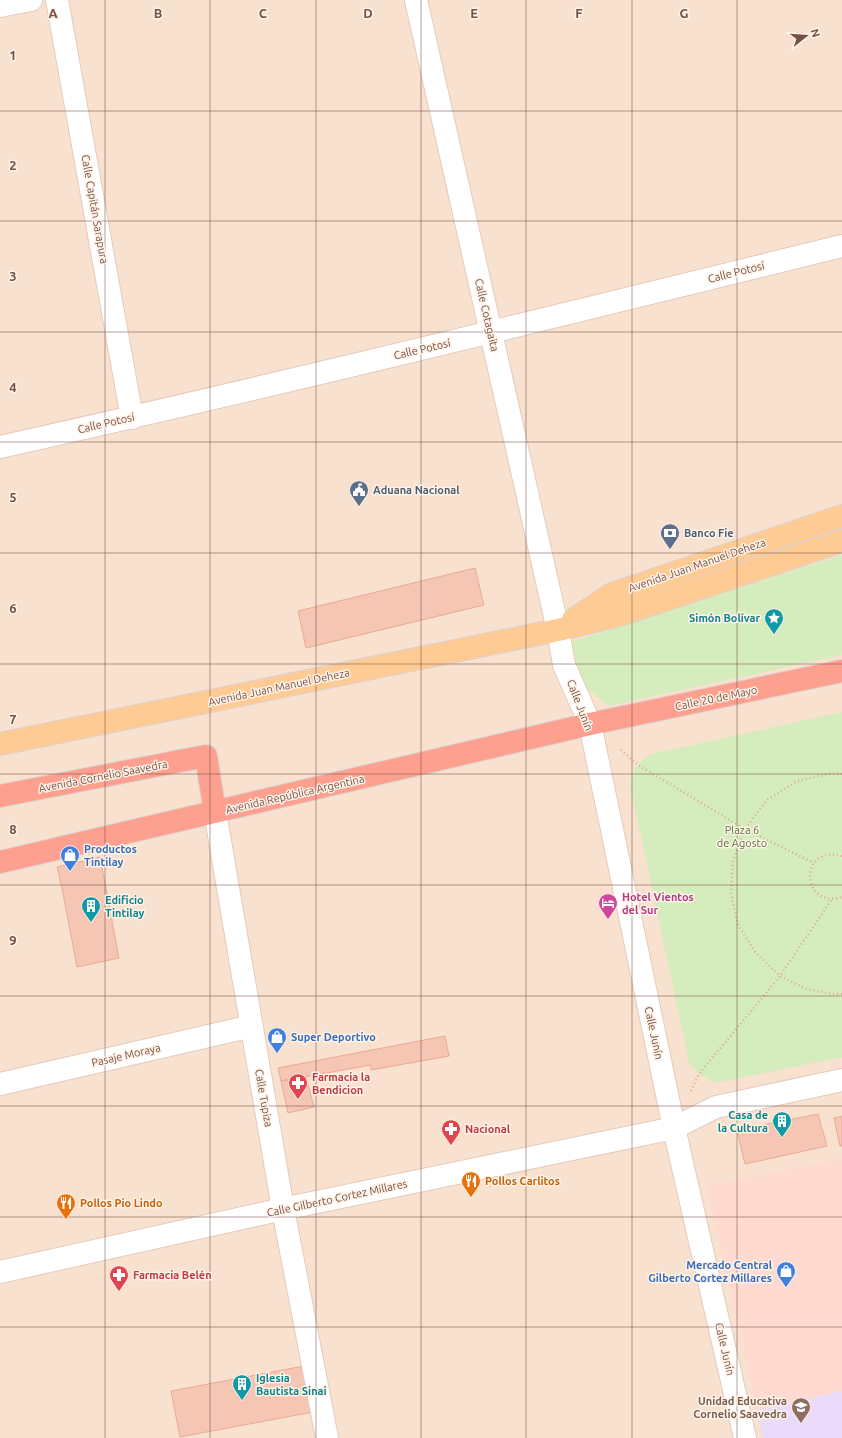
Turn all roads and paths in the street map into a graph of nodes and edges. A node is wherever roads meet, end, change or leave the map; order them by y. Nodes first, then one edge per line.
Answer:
1 (31, 0) edge
2 (58, 0) edge
3 (416, 0) edge
4 (0, 6) edge
5 (842, 246) edge
6 (491, 333) junction
7 (132, 418) junction
8 (0, 447) edge
9 (842, 516) edge
10 (842, 541) edge
11 (558, 630) junction
12 (842, 671) edge
13 (590, 724) junction
14 (0, 744) edge
15 (620, 750) dead end
16 (206, 756) joint
17 (842, 774) edge
18 (0, 796) edge
19 (215, 812) junction
20 (745, 829) junction
21 (842, 856) edge
22 (0, 862) edge
23 (814, 863) junction
24 (842, 897) edge
25 (832, 899) junction
26 (780, 976) junction
27 (842, 994) edge
28 (252, 1026) junction
29 (842, 1080) edge
30 (0, 1084) edge
31 (690, 1094) dead end
32 (674, 1128) junction
33 (283, 1209) junction
34 (0, 1272) edge
35 (327, 1438) edge
36 (745, 1438) edge

1 - 4 street
2 - 7 street, Calle Capitán Sarapura
3 - 6 street, Calle Cotagaita
5 - 6 street, Calle Potosí
6 - 7 street, Calle Potosí
6 - 11 street, Calle Cotagaita
7 - 8 street, Calle Potosí
9 - 11 main road, Avenida Juan Manuel Deheza
10 - 11 main road, Avenida Juan Manuel Deheza
11 - 13 street, Calle Junín
11 - 14 main road, Avenida Juan Manuel Deheza
12 - 13 highway, Calle 20 de Mayo
13 - 19 highway, Avenida República Argentina
13 - 32 street, Calle Junín
15 - 20 path
16 - 18 highway, Avenida Cornelio Saavedra
16 - 19 highway, Calle Tupiza
17 - 20 path
19 - 22 highway, Avenida República Argentina
19 - 28 street, Calle Tupiza
20 - 23 path
20 - 26 path
21 - 23 path
23 - 25 path
24 - 25 path
25 - 26 path
26 - 27 path
26 - 31 path
28 - 30 street, Pasaje Moraya
28 - 33 street, Calle Tupiza
29 - 32 street, Calle Gilberto Cortez Millares
32 - 33 street, Calle Gilberto Cortez Millares
32 - 36 street, Calle Junín
33 - 34 street, Calle Gilberto Cortez Millares
33 - 35 street, Calle Tupiza

